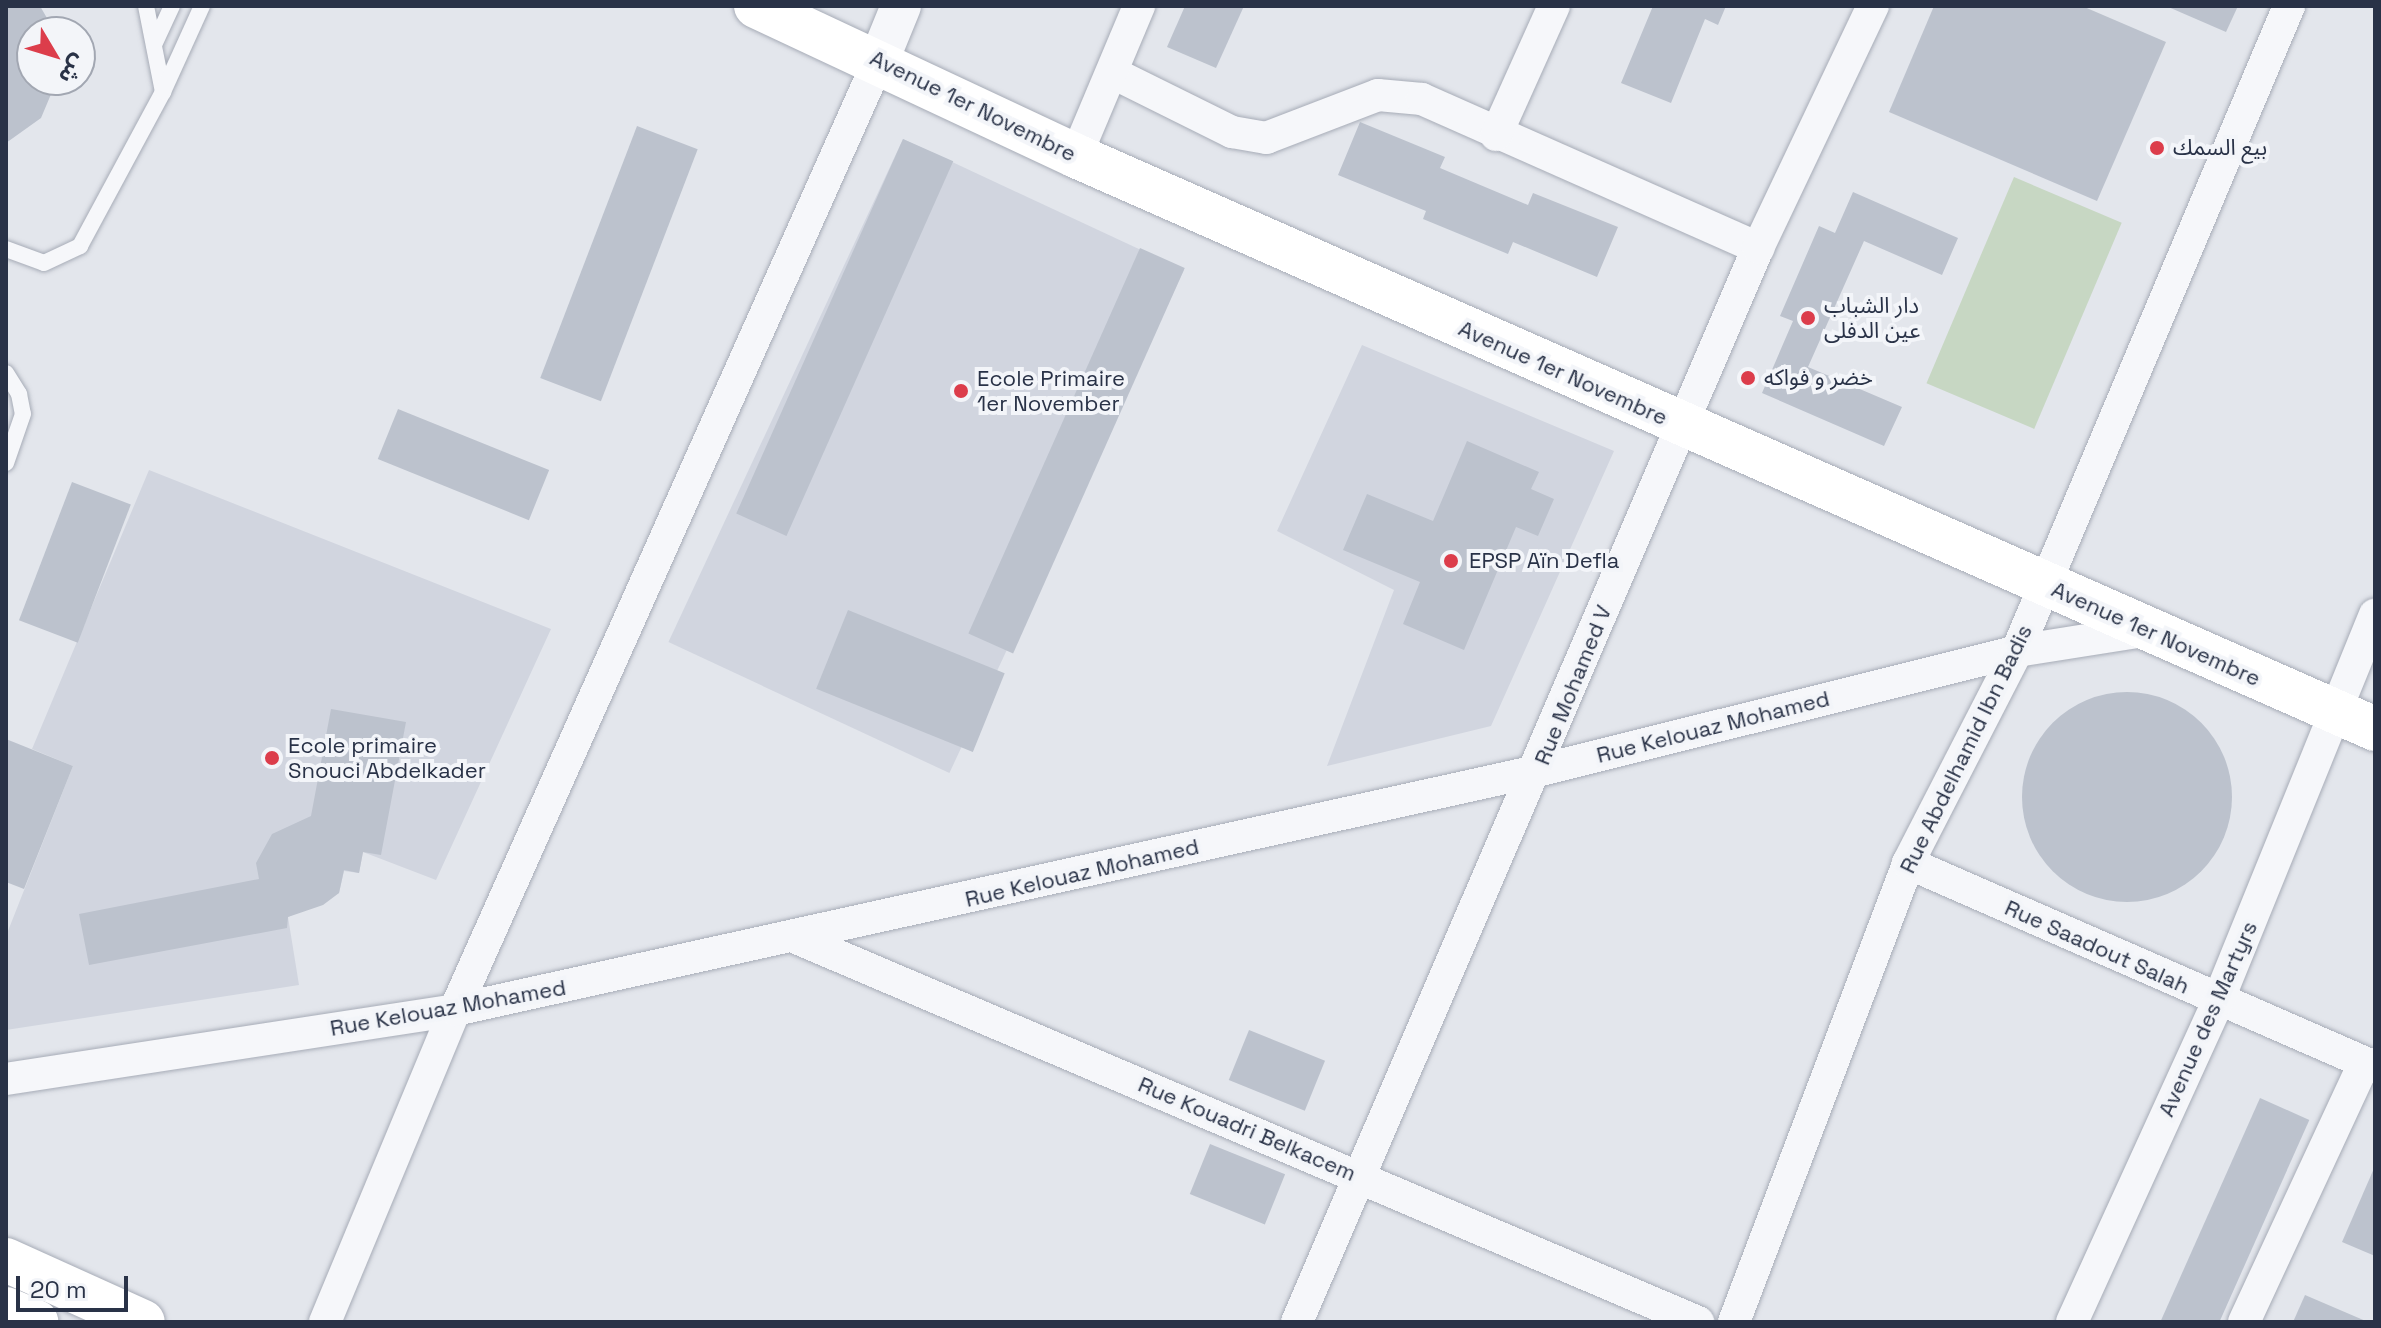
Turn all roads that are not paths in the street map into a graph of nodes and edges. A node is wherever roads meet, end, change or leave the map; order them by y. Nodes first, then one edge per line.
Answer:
1 (146, 6) edge
2 (172, 6) edge
3 (202, 6) edge
4 (756, 6) edge
5 (901, 6) edge
6 (1139, 6) edge
7 (1554, 6) edge
8 (1873, 6) edge
9 (2289, 6) edge
10 (154, 45) junction
11 (879, 60) junction
12 (1113, 73) junction
13 (163, 92) junction
14 (1496, 135) junction
15 (1076, 156) junction
16 (1758, 248) junction
17 (6, 249) edge
18 (6, 373) edge
19 (1680, 425) junction
20 (8, 451) edge
21 (2045, 585) junction
22 (2375, 615) edge
23 (2150, 630) junction
24 (2017, 651) junction
25 (2357, 721) edge
26 (1537, 771) junction
27 (1908, 863) junction
28 (794, 937) junction
29 (2218, 1001) junction
30 (455, 1010) junction
31 (2369, 1065) edge
32 (6, 1079) edge
33 (1360, 1176) junction
34 (6, 1260) edge
35 (6, 1309) edge
36 (36, 1322) edge
37 (143, 1322) edge
38 (325, 1322) edge
39 (1297, 1322) edge
40 (1698, 1322) edge
41 (1734, 1322) edge
42 (2072, 1322) edge
43 (2244, 1322) edge

1 - 10 lane
2 - 10 lane
3 - 13 lane
4 - 11 main road, Avenue 1er Novembre
5 - 11 street
6 - 12 street
7 - 14 street
8 - 16 street, Rue Mohamed V
9 - 21 street, Rue Abdelhamid Ibn Badis
10 - 13 lane
11 - 15 main road, Avenue 1er Novembre
11 - 30 street
12 - 14 street
12 - 15 street
13 - 17 lane
14 - 16 street
15 - 19 main road, Avenue 1er Novembre
16 - 19 street, Rue Mohamed V
18 - 20 lane
19 - 21 main road, Avenue 1er Novembre
19 - 26 street, Rue Mohamed V
21 - 23 main road, Avenue 1er Novembre
21 - 24 street, Rue Abdelhamid Ibn Badis
22 - 25 street, Avenue des Martyrs
23 - 24 street, Rue Kelouaz Mohamed
23 - 25 main road, Avenue 1er Novembre
24 - 26 street, Rue Kelouaz Mohamed
24 - 27 street, Rue Abdelhamid Ibn Badis
25 - 29 street, Avenue des Martyrs
26 - 28 street, Rue Kelouaz Mohamed
26 - 33 street, Rue Mohamed V
27 - 29 street, Rue Saadout Salah
27 - 41 street, Rue Abdelhamid Ibn Badis
28 - 30 street, Rue Kelouaz Mohamed
28 - 33 street, Rue Kouadri Belkacem
29 - 31 street, Rue Saadout Salah
29 - 42 street, Avenue des Martyrs
30 - 32 street, Rue Kelouaz Mohamed
30 - 38 street
31 - 43 street
33 - 39 street, Rue Mohamed V
33 - 40 street, Rue Kouadri Belkacem
34 - 37 main road
35 - 36 main road

